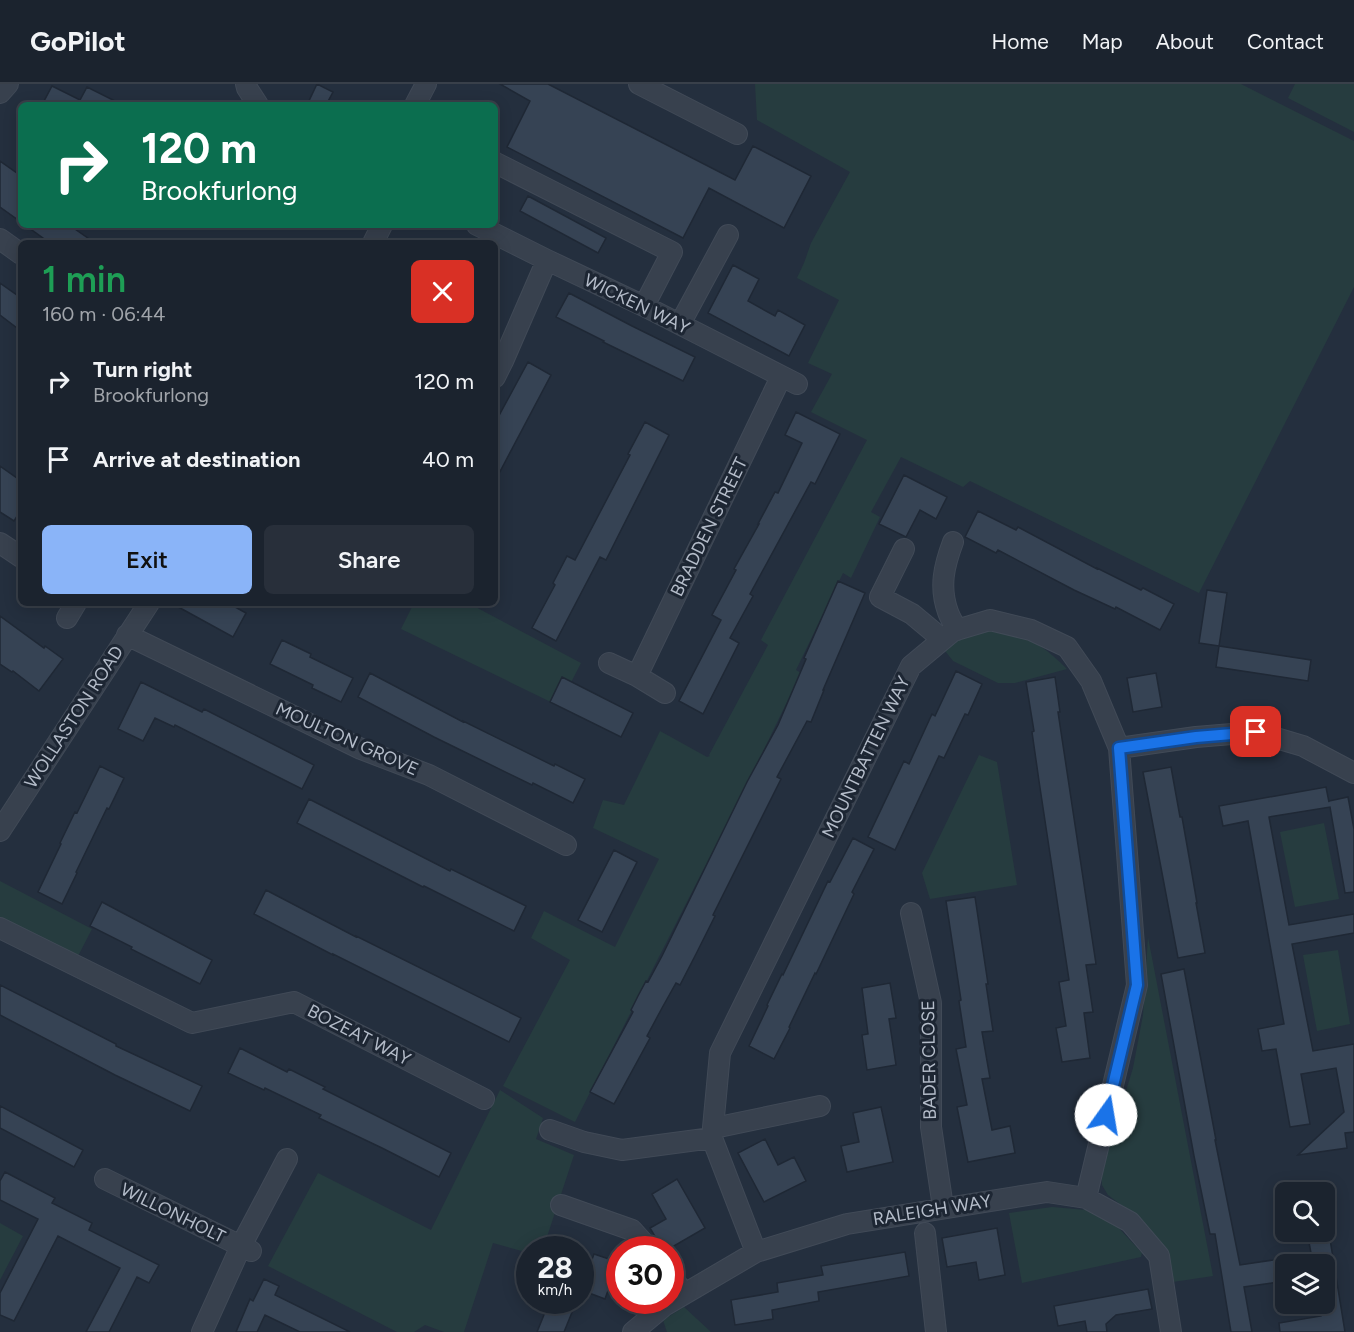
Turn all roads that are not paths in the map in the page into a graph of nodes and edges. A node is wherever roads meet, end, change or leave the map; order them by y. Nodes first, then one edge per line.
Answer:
1 (8, 84) edge
2 (246, 84) edge
3 (426, 84) edge
4 (639, 84) edge
5 (0, 93) edge
6 (256, 102) edge
7 (417, 102) edge
8 (737, 134) dead end
9 (498, 164) edge
10 (483, 228) edge
11 (728, 235) dead end
12 (0, 239) edge
13 (18, 252) edge
14 (547, 260) junction
15 (644, 306) junction
16 (680, 324) junction
17 (498, 365) edge
18 (789, 380) joint
19 (953, 542) dead end
20 (0, 543) edge
21 (904, 549) dead end
22 (18, 555) edge
23 (147, 606) edge
24 (950, 634) junction
25 (127, 635) junction
26 (609, 663) dead end
27 (637, 676) junction
28 (665, 693) dead end
29 (1119, 748) junction
30 (1354, 772) edge
31 (0, 831) edge
32 (566, 845) dead end
33 (911, 913) dead end
34 (0, 928) edge
35 (484, 1099) dead end
36 (820, 1106) dead end
37 (550, 1130) dead end
38 (713, 1133) junction
39 (287, 1159) dead end
40 (105, 1179) dead end
41 (1086, 1198) junction
42 (561, 1205) dead end
43 (942, 1207) junction
44 (924, 1233) dead end
45 (637, 1236) edge
46 (246, 1248) junction
47 (756, 1252) junction
48 (684, 1294) edge
49 (654, 1314) edge
50 (202, 1332) edge
51 (633, 1332) edge
52 (936, 1332) edge
53 (1171, 1332) edge

1 - 5 street
2 - 6 street
3 - 7 street
4 - 8 street
9 - 15 street
10 - 14 street, WICKEN WAY
11 - 16 street
12 - 13 street
14 - 15 street, WICKEN WAY
14 - 17 street
15 - 16 street, WICKEN WAY
16 - 18 street, WICKEN WAY
18 - 27 street, BRADDEN STREET
19 - 24 street
20 - 22 street
21 - 24 street
23 - 25 street, WOLLASTON ROAD
24 - 29 street, MOUNTBATTEN WAY
24 - 38 street, MOUNTBATTEN WAY
25 - 31 street, WOLLASTON ROAD
25 - 32 street, MOULTON GROVE
26 - 27 street
27 - 28 street
29 - 30 street
29 - 41 street, MOUNTBATTEN WAY
33 - 43 street, BADER CLOSE
34 - 35 street, BOZEAT WAY
36 - 38 street
37 - 38 street
38 - 47 street, MOUNTBATTEN WAY
39 - 46 street, WILLONHOLT
40 - 46 street, WILLONHOLT
41 - 43 street, RALEIGH WAY
41 - 53 street, RALEIGH WAY
42 - 45 street
43 - 47 street, RALEIGH WAY
44 - 52 street
46 - 50 street, WILLONHOLT
47 - 48 street, RALEIGH WAY
49 - 51 street, RALEIGH WAY

